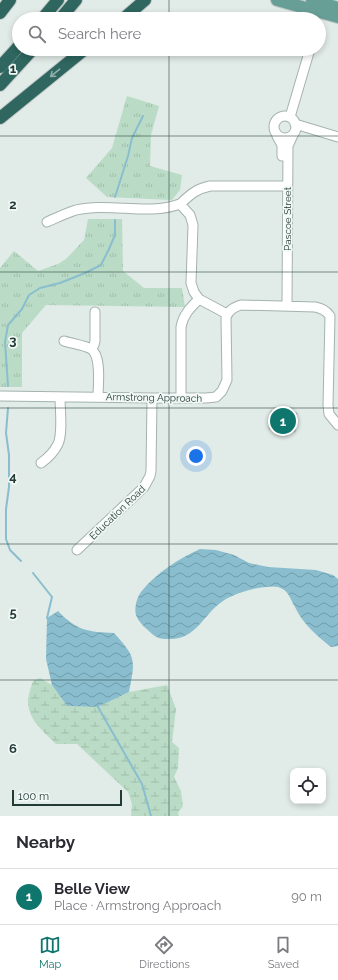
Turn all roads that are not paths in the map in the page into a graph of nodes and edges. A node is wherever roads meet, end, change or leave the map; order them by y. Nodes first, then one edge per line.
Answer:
1 (10, 0) edge
2 (58, 0) edge
3 (76, 0) edge
4 (145, 0) edge
5 (277, 0) edge
6 (338, 8) edge
7 (317, 11) edge
8 (48, 12) edge
9 (66, 12) edge
10 (131, 12) edge
11 (0, 13) edge
12 (326, 13) edge
13 (338, 16) edge
14 (12, 54) edge
15 (27, 56) edge
16 (76, 56) edge
17 (305, 56) edge
18 (308, 56) edge
19 (0, 67) edge
20 (0, 85) edge
21 (0, 118) edge
22 (291, 119) junction
23 (293, 135) junction
24 (277, 136) junction
25 (338, 137) edge
26 (285, 186) junction
27 (180, 204) junction
28 (47, 222) dead end
29 (199, 299) junction
30 (285, 305) junction
31 (95, 312) dead end
32 (227, 314) junction
33 (64, 341) dead end
34 (91, 349) junction
35 (0, 396) edge
36 (60, 397) junction
37 (98, 397) junction
38 (152, 398) junction
39 (180, 398) junction
40 (338, 425) edge
41 (41, 463) dead end
42 (77, 550) dead end

1 - 11 highway
2 - 8 highway
3 - 9 highway
4 - 10 highway
5 - 7 main road
6 - 7 main road
12 - 13 main road
14 - 19 highway
15 - 20 highway
16 -> 21 highway
17 - 22 street
18 - 22 street
22 - 23 street
22 - 24 street
22 - 25 street
23 - 24 street
23 - 26 street, Pascoe Street
24 - 26 street, Pascoe Street
26 - 27 street
26 - 30 street, Pascoe Street
27 - 28 street
27 - 29 street
29 - 32 street
29 - 39 street
30 - 32 street
30 - 40 street
31 - 34 street
32 - 39 street, Armstrong Approach
33 - 34 street
34 - 37 street
35 - 36 street, Armstrong Approach
36 - 37 street, Armstrong Approach
36 - 41 street
37 - 38 street, Armstrong Approach
38 - 39 street, Armstrong Approach
38 - 42 street, Education Road

